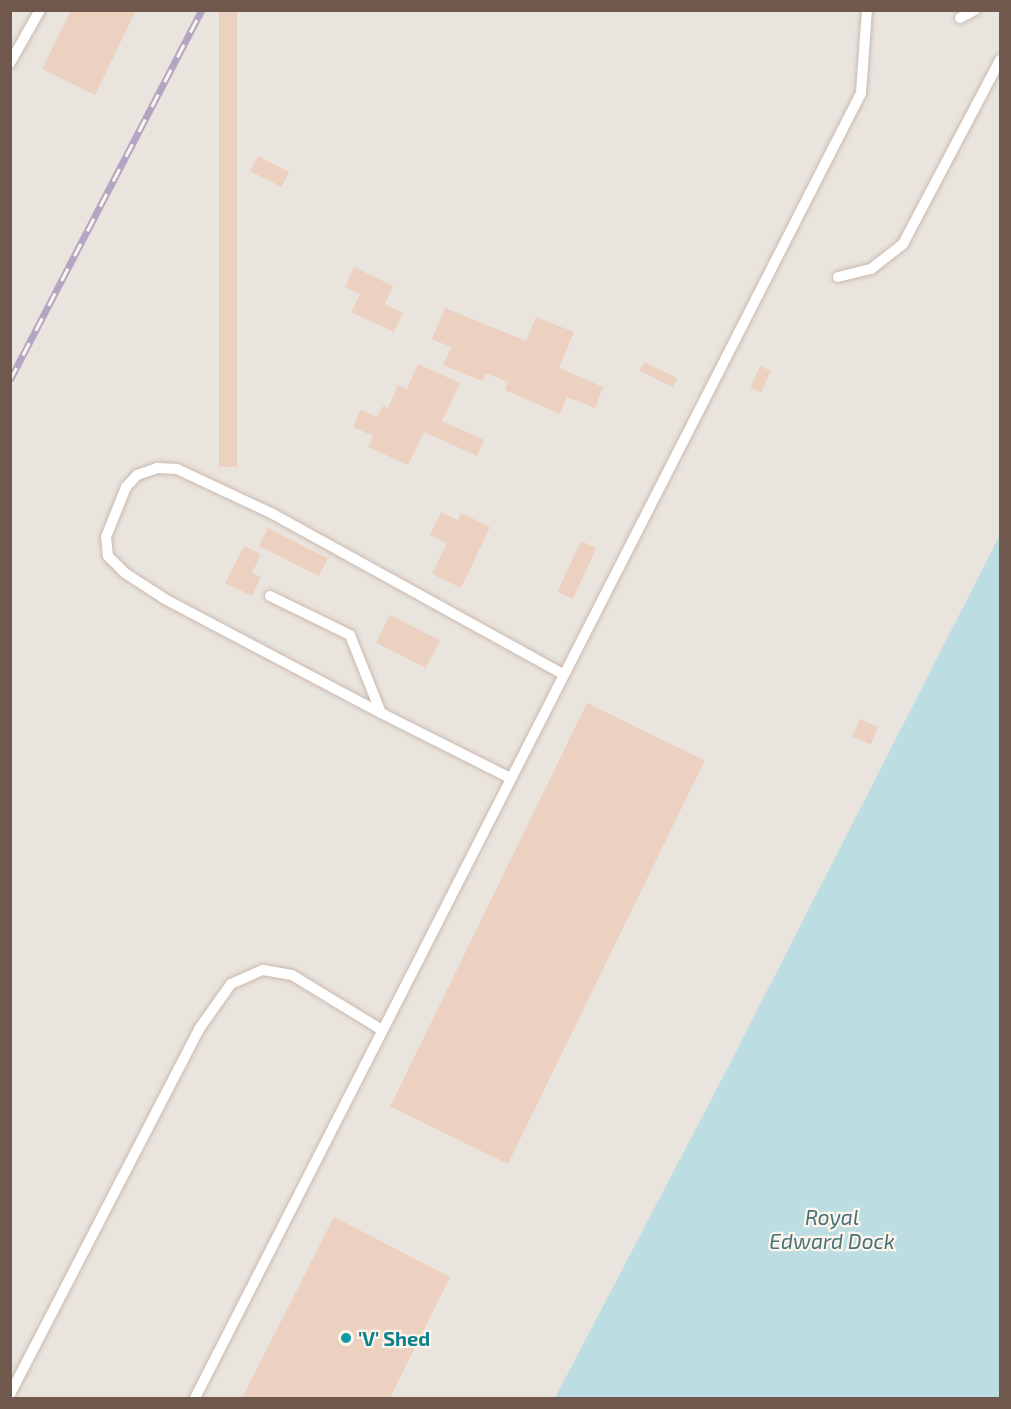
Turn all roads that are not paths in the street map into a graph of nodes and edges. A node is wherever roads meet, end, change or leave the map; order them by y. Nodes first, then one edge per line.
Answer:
1 (40, 10) edge
2 (867, 10) edge
3 (975, 10) edge
4 (960, 18) dead end
5 (1000, 60) edge
6 (10, 63) edge
7 (838, 277) dead end
8 (270, 596) dead end
9 (563, 674) junction
10 (381, 713) junction
11 (510, 778) junction
12 (382, 1030) junction
13 (10, 1394) edge
14 (195, 1398) edge

1 - 6 lane
2 - 9 lane
3 - 4 lane
5 - 7 lane
8 - 10 lane
9 - 10 lane
9 - 11 lane
10 - 11 lane
11 - 12 lane
12 - 13 lane
12 - 14 lane

